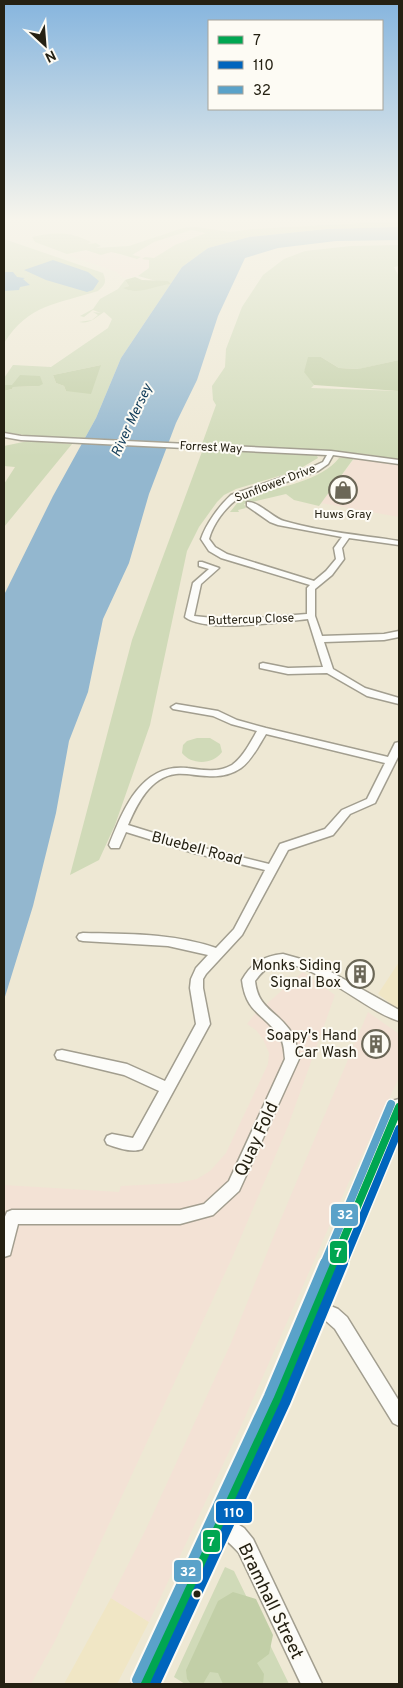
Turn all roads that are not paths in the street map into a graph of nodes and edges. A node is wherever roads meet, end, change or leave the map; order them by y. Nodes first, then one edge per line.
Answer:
1 (4, 435) edge
2 (21, 438) junction
3 (4, 442) edge
4 (331, 453) junction
5 (399, 462) edge
6 (244, 512) dead end
7 (347, 535) junction
8 (399, 543) edge
9 (202, 564) dead end
10 (315, 584) junction
11 (311, 616) junction
12 (399, 634) edge
13 (320, 640) junction
14 (263, 666) dead end
15 (329, 670) junction
16 (399, 701) edge
17 (176, 707) dead end
18 (263, 730) junction
19 (399, 745) edge
20 (390, 760) junction
21 (122, 827) junction
22 (115, 845) dead end
23 (271, 868) junction
24 (83, 936) dead end
25 (217, 953) junction
26 (399, 1016) edge
27 (62, 1056) dead end
28 (168, 1089) junction
29 (399, 1107) edge
30 (112, 1140) dead end
31 (4, 1250) edge
32 (316, 1308) junction
33 (399, 1417) edge
34 (222, 1524) junction
35 (145, 1684) edge
36 (312, 1684) edge

1 - 2 street, Forrest Way
2 - 3 street, Forrest Way
2 - 4 street, Forrest Way
4 - 5 street, Forrest Way
4 - 10 street, Sunflower Drive
6 - 7 street
7 - 8 street
7 - 10 street
9 - 11 street, Buttercup Close
10 - 11 street
11 - 13 street
12 - 13 street
13 - 15 street
14 - 15 street
15 - 16 street
17 - 18 street
18 - 20 street
18 - 21 street
19 - 20 street
20 - 23 street
21 - 22 street
21 - 23 street, Bluebell Road
23 - 25 street
24 - 25 street
25 - 28 street
26 - 31 street, Quay Fold
27 - 28 street
28 - 30 street
29 - 32 street
32 - 33 street
32 - 34 street
34 - 35 street
34 - 36 street, Bramhall Street

